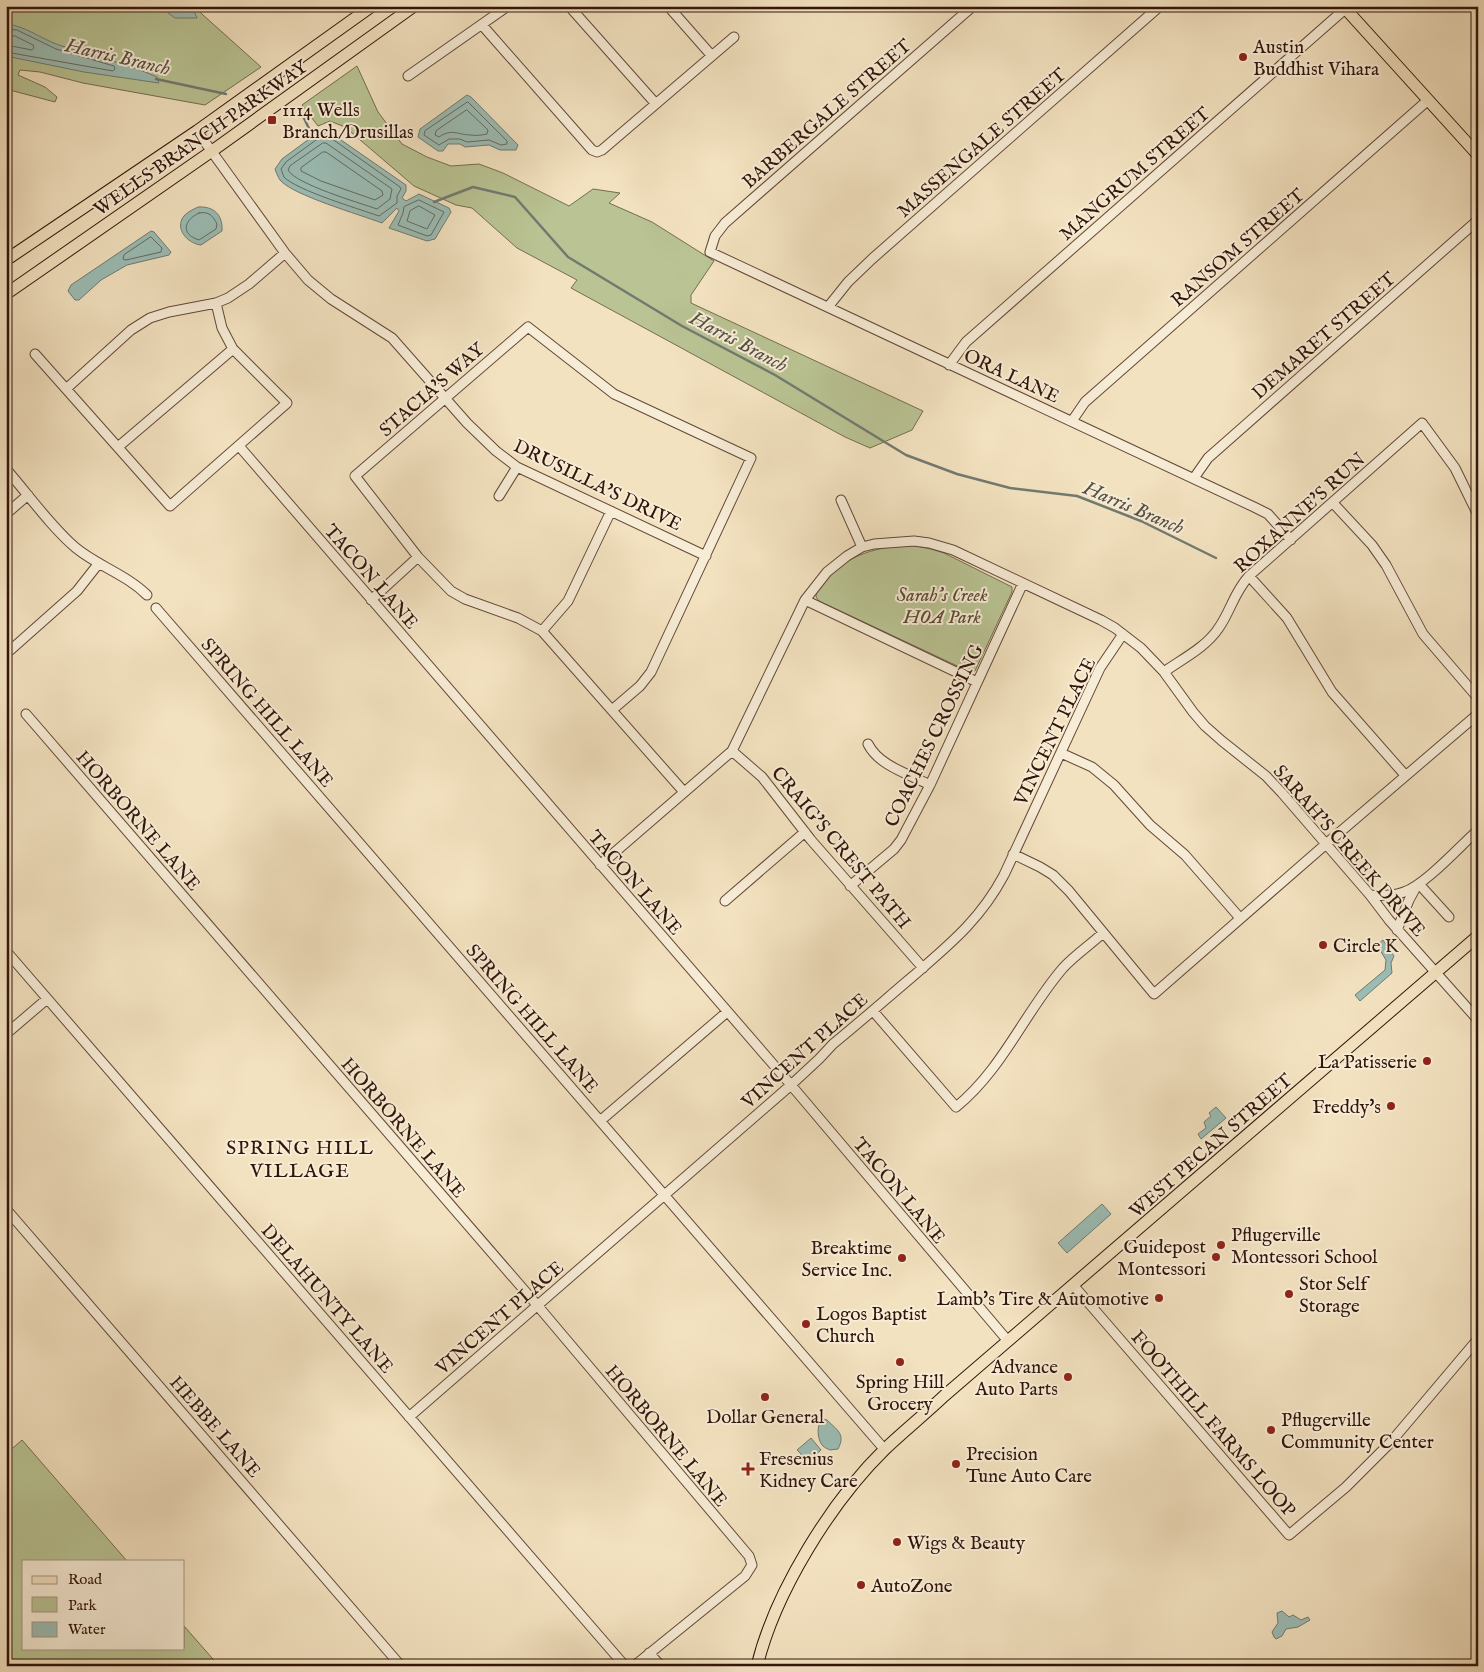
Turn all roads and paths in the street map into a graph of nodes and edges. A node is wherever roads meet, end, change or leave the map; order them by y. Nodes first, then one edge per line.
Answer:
1 (372, 6) edge
2 (414, 6) edge
3 (508, 6) edge
4 (569, 6) edge
5 (668, 6) edge
6 (973, 6) edge
7 (1160, 6) edge
8 (1344, 7) edge
9 (482, 25) junction
10 (734, 37) dead end
11 (712, 56) junction
12 (408, 76) dead end
13 (1428, 101) junction
14 (656, 104) junction
15 (197, 131) junction
16 (212, 151) junction
17 (1478, 155) edge
18 (1478, 220) edge
19 (710, 252) joint
20 (285, 253) junction
21 (6, 260) edge
22 (6, 294) edge
23 (216, 303) junction
24 (828, 307) junction
25 (233, 349) junction
26 (35, 354) dead end
27 (949, 365) junction
28 (66, 389) junction
29 (444, 398) junction
30 (1072, 421) junction
31 (239, 446) junction
32 (118, 447) junction
33 (517, 467) junction
34 (6, 469) edge
35 (1194, 478) junction
36 (28, 495) junction
37 (499, 496) dead end
38 (841, 500) dead end
39 (1332, 502) junction
40 (612, 511) junction
41 (6, 514) edge
42 (1478, 515) edge
43 (1291, 540) junction
44 (862, 548) junction
45 (706, 556) junction
46 (418, 557) junction
47 (99, 563) junction
48 (1250, 576) junction
49 (1023, 583) junction
50 (147, 595) dead end
51 (371, 600) junction
52 (805, 600) junction
53 (156, 608) dead end
54 (542, 631) junction
55 (1123, 634) junction
56 (6, 654) edge
57 (1164, 672) junction
58 (976, 682) junction
59 (1478, 698) edge
60 (612, 710) junction
61 (26, 714) dead end
62 (1478, 714) edge
63 (868, 744) dead end
64 (732, 751) junction
65 (1061, 753) junction
66 (1405, 775) junction
67 (930, 785) junction
68 (684, 792) junction
69 (805, 832) junction
70 (1476, 836) edge
71 (1326, 844) junction
72 (1013, 854) junction
73 (600, 865) junction
74 (1418, 885) junction
75 (850, 886) junction
76 (1370, 895) junction
77 (725, 901) dead end
78 (1449, 917) dead end
79 (1240, 918) junction
80 (1398, 930) junction
81 (1103, 933) junction
82 (1478, 936) edge
83 (6, 951) edge
84 (923, 968) junction
85 (1435, 972) junction
86 (47, 999) junction
87 (873, 1011) junction
88 (727, 1012) junction
89 (1478, 1020) edge
90 (6, 1034) edge
91 (791, 1085) junction
92 (600, 1120) junction
93 (664, 1196) junction
94 (6, 1209) edge
95 (1074, 1286) junction
96 (537, 1305) junction
97 (1478, 1339) edge
98 (1008, 1341) junction
99 (409, 1417) junction
100 (885, 1450) junction
101 (649, 1653) junction
102 (401, 1666) edge
103 (625, 1666) edge
104 (634, 1666) edge
105 (661, 1666) edge
106 (757, 1666) edge

1 - 15 main road, WELLS BRANCH PARKWAY
2 - 16 main road, WELLS BRANCH PARKWAY
3 - 9 street
4 - 14 street
5 - 11 street
6 - 19 street, BARBERGALE STREET
7 - 24 street, MASSENGALE STREET
8 - 13 main road
8 - 27 street, MANGRUM STREET
9 - 12 street
9 - 14 street
10 - 11 street
11 - 14 street
13 - 17 main road
13 - 30 street, RANSOM STREET
15 - 16 street, DRUSILLA'S DRIVE
15 - 21 main road, WELLS BRANCH PARKWAY
16 - 20 street, DRUSILLA'S DRIVE
16 - 22 main road, WELLS BRANCH PARKWAY
18 - 35 street, DEMARET STREET
19 - 24 street, ORA LANE
20 - 23 street
20 - 29 street, DRUSILLA'S DRIVE
23 - 25 street
23 - 28 street
24 - 27 street, ORA LANE
25 - 31 street
25 - 32 street
26 - 28 street
27 - 30 street, ORA LANE
28 - 32 street
29 - 33 street, DRUSILLA'S DRIVE
29 - 45 street, STACIA'S WAY
29 - 46 street, STACIA'S WAY
30 - 35 street, ORA LANE
31 - 32 street
31 - 51 street, TACON LANE
33 - 37 street
33 - 40 street, DRUSILLA'S DRIVE
34 - 36 street
35 - 43 street, ORA LANE
36 - 41 street
36 - 47 street
38 - 44 street
39 - 42 street, ROXANNE'S RUN
39 - 43 street, ROXANNE'S RUN
39 - 59 street
40 - 45 street, DRUSILLA'S DRIVE
40 - 54 street
43 - 48 street, ROXANNE'S RUN
44 - 49 street, SARAH'S CREEK DRIVE
44 - 52 street, SARAH'S CREEK DRIVE
45 - 60 street
46 - 51 street
46 - 54 street
47 - 50 street
47 - 56 street
48 - 57 street, ROXANNE'S RUN
48 - 66 street
49 - 55 street, SARAH'S CREEK DRIVE
49 - 58 street, COACHES CROSSING
51 - 73 street, TACON LANE
52 - 58 street
52 - 64 street, SARAH'S CREEK DRIVE
53 - 92 street, SPRING HILL LANE
54 - 60 street
55 - 57 street, SARAH'S CREEK DRIVE
55 - 65 street, VINCENT PLACE
57 - 71 street, SARAH'S CREEK DRIVE
58 - 67 street, COACHES CROSSING
60 - 68 street
61 - 96 street, HORBORNE LANE
62 - 66 street
63 - 67 street
64 - 68 street, SARAH'S CREEK DRIVE
64 - 69 street, CRAIG'S CREST PATH
65 - 72 street, VINCENT PLACE
65 - 79 street
66 - 71 street
67 - 75 street, COACHES CROSSING
68 - 73 street, SARAH'S CREEK DRIVE
69 - 75 street, CRAIG'S CREST PATH
69 - 77 street
70 - 74 street
71 - 76 street, SARAH'S CREEK DRIVE
71 - 79 street
72 - 81 street
72 - 84 street, VINCENT PLACE
73 - 88 street, TACON LANE
74 - 76 street
74 - 78 street
74 - 80 street
75 - 84 street, CRAIG'S CREST PATH
76 - 80 street, SARAH'S CREEK DRIVE
79 - 81 street
80 - 85 street, SARAH'S CREEK DRIVE
81 - 87 street
82 - 85 main road, WEST PECAN STREET
83 - 86 street, DELAHUNTY LANE
84 - 87 street, VINCENT PLACE
85 - 89 street, SARAH'S CREEK DRIVE
85 - 95 main road, WEST PECAN STREET
86 - 90 street
86 - 99 street, DELAHUNTY LANE
87 - 91 street, VINCENT PLACE
88 - 91 street, TACON LANE
88 - 92 street
91 - 93 street, VINCENT PLACE
91 - 98 street, TACON LANE
92 - 93 street, SPRING HILL LANE
93 - 96 street, VINCENT PLACE
93 - 100 street, SPRING HILL LANE
94 - 102 street, HEBBE LANE
95 - 97 street, FOOTHILL FARMS LOOP
95 - 98 main road, WEST PECAN STREET
96 - 99 street, VINCENT PLACE
96 - 101 street, HORBORNE LANE
98 - 100 main road, WEST PECAN STREET
99 - 103 street, DELAHUNTY LANE
100 - 106 main road, WEST PECAN STREET
101 - 104 street
101 - 105 street

